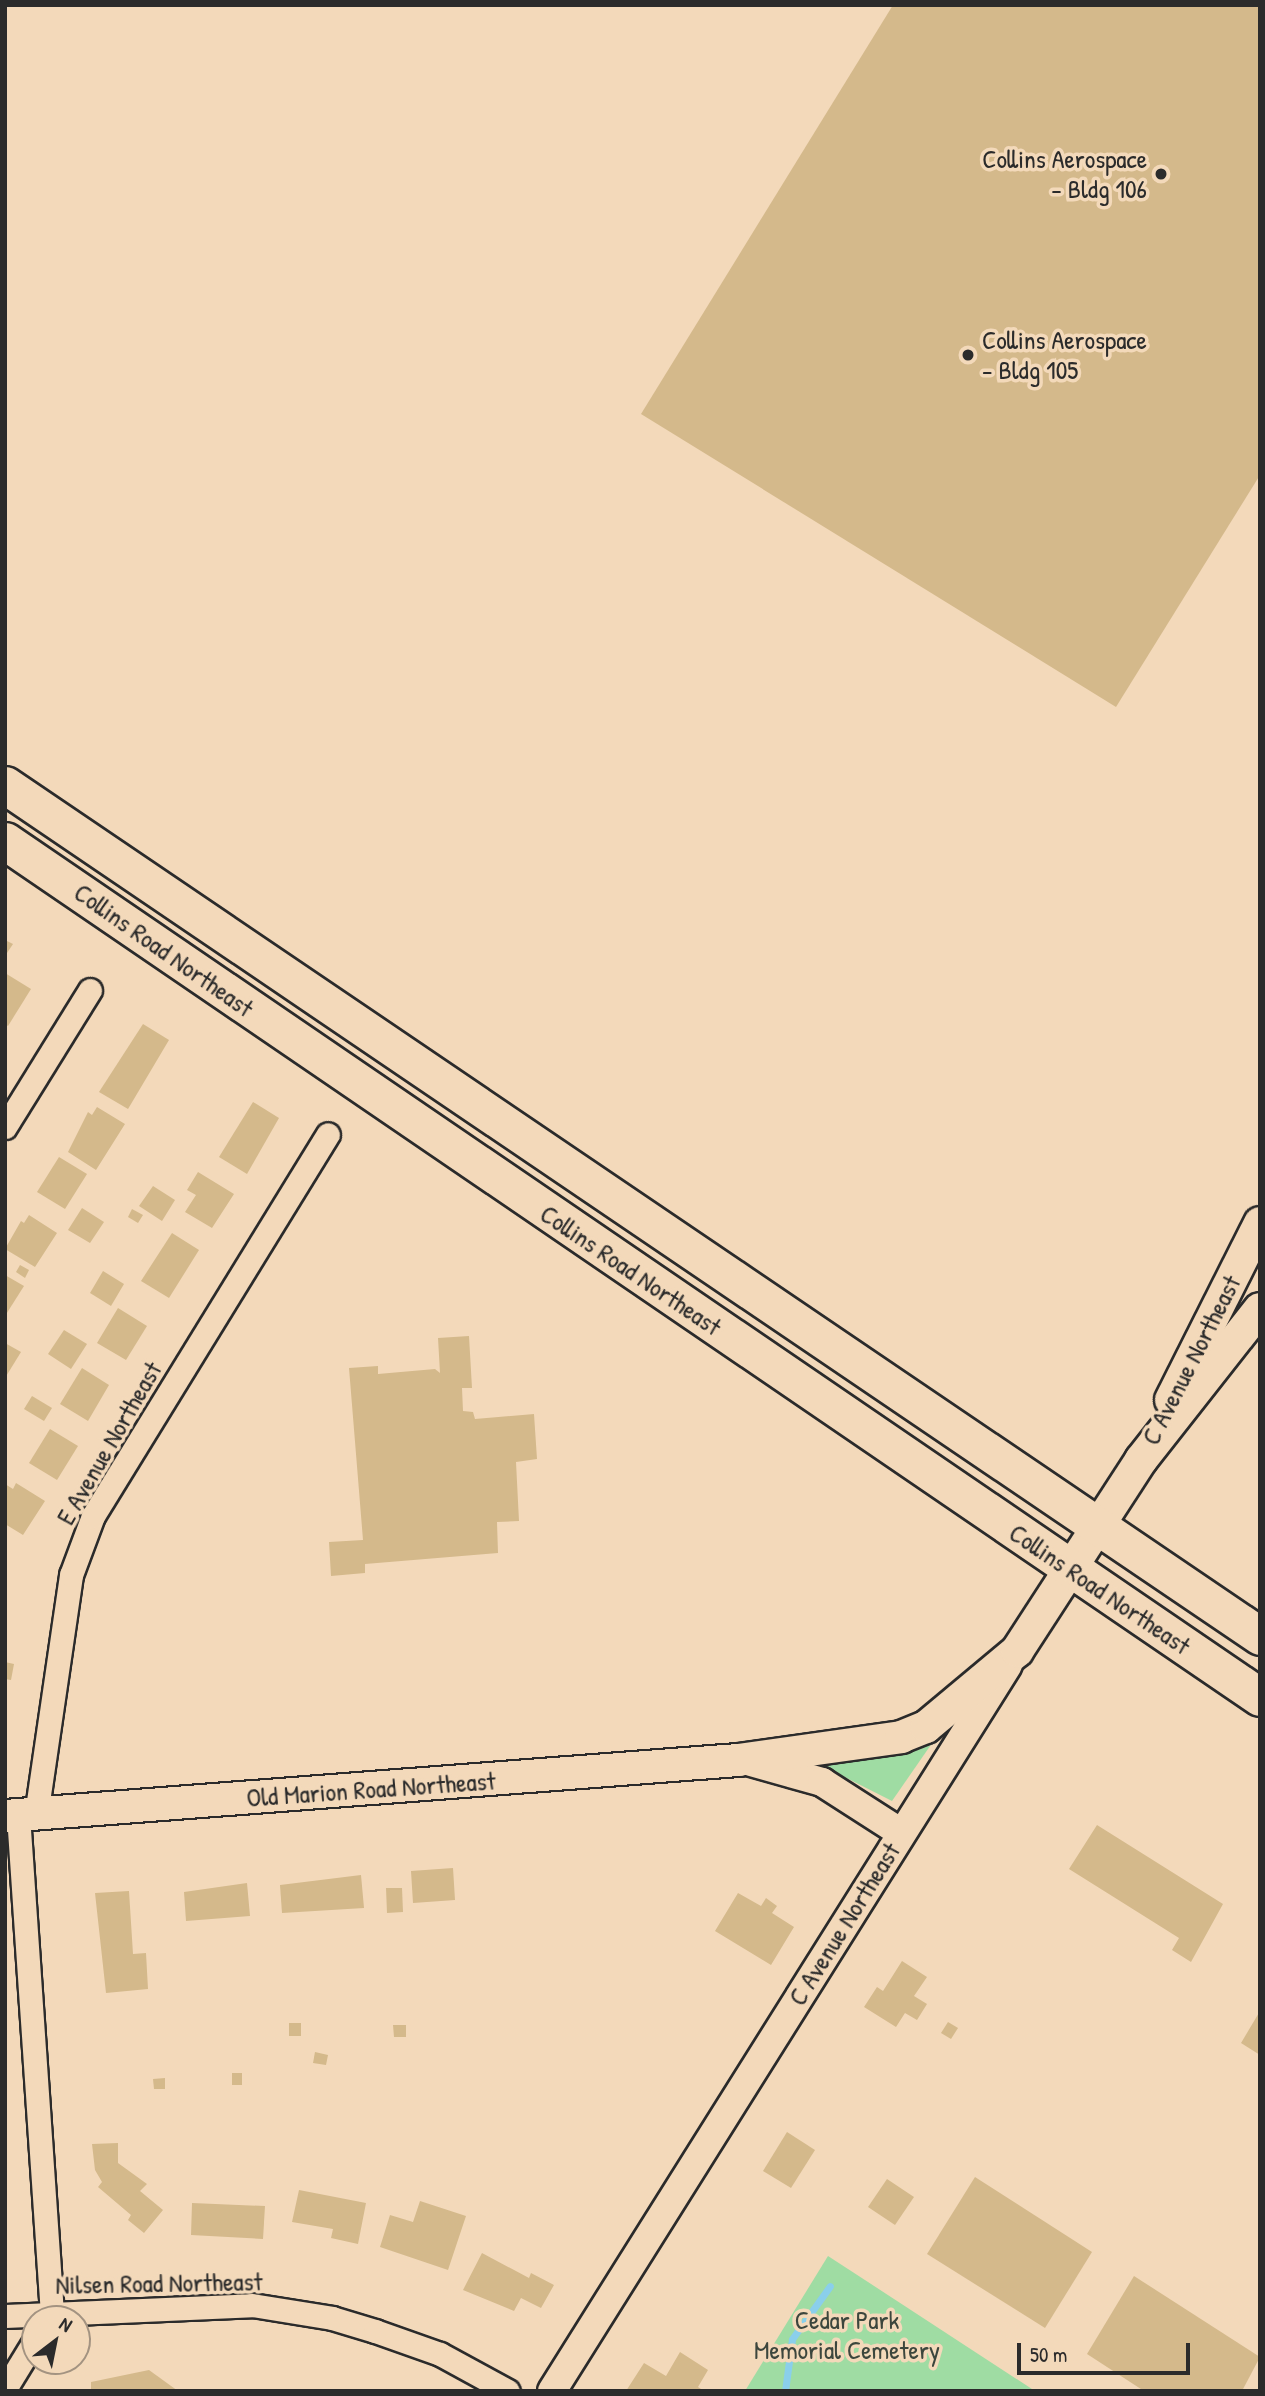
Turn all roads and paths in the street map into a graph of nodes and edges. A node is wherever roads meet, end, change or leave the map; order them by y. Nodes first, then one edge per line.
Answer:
1 (5, 785) edge
2 (5, 841) edge
3 (90, 989) dead end
4 (5, 1127) edge
5 (328, 1134) dead end
6 (1260, 1223) edge
7 (1260, 1309) edge
8 (1141, 1460) junction
9 (1098, 1527) junction
10 (1070, 1569) junction
11 (1260, 1636) edge
12 (1017, 1651) junction
13 (1260, 1697) edge
14 (738, 1760) junction
15 (20, 1815) edge
16 (900, 1832) junction
17 (49, 2305) edge
18 (91, 2314) edge
19 (21, 2363) edge
20 (5, 2389) edge
21 (508, 2391) edge
22 (552, 2391) edge

1 - 9 highway, Collins Road Northeast
2 - 10 highway, Collins Road Northeast
3 - 4 street
5 - 15 street, E Avenue Northeast
6 - 8 main road, C Avenue Northeast
7 - 8 main road, C Avenue Northeast
8 - 9 main road, C Avenue Northeast
9 - 10 main road, C Avenue Northeast
9 - 11 highway, Collins Road Northeast
10 - 12 main road, C Avenue Northeast
10 - 13 highway, Collins Road Northeast
12 - 14 main road, Old Marion Road Northeast
12 - 16 street, C Avenue Northeast
14 - 15 main road, Old Marion Road Northeast
14 - 16 street, Old Marion Road Northeast
15 - 17 street, E Avenue Northeast
16 - 22 street, C Avenue Northeast
18 - 21 street, Nilsen Road Northeast
19 - 20 street

